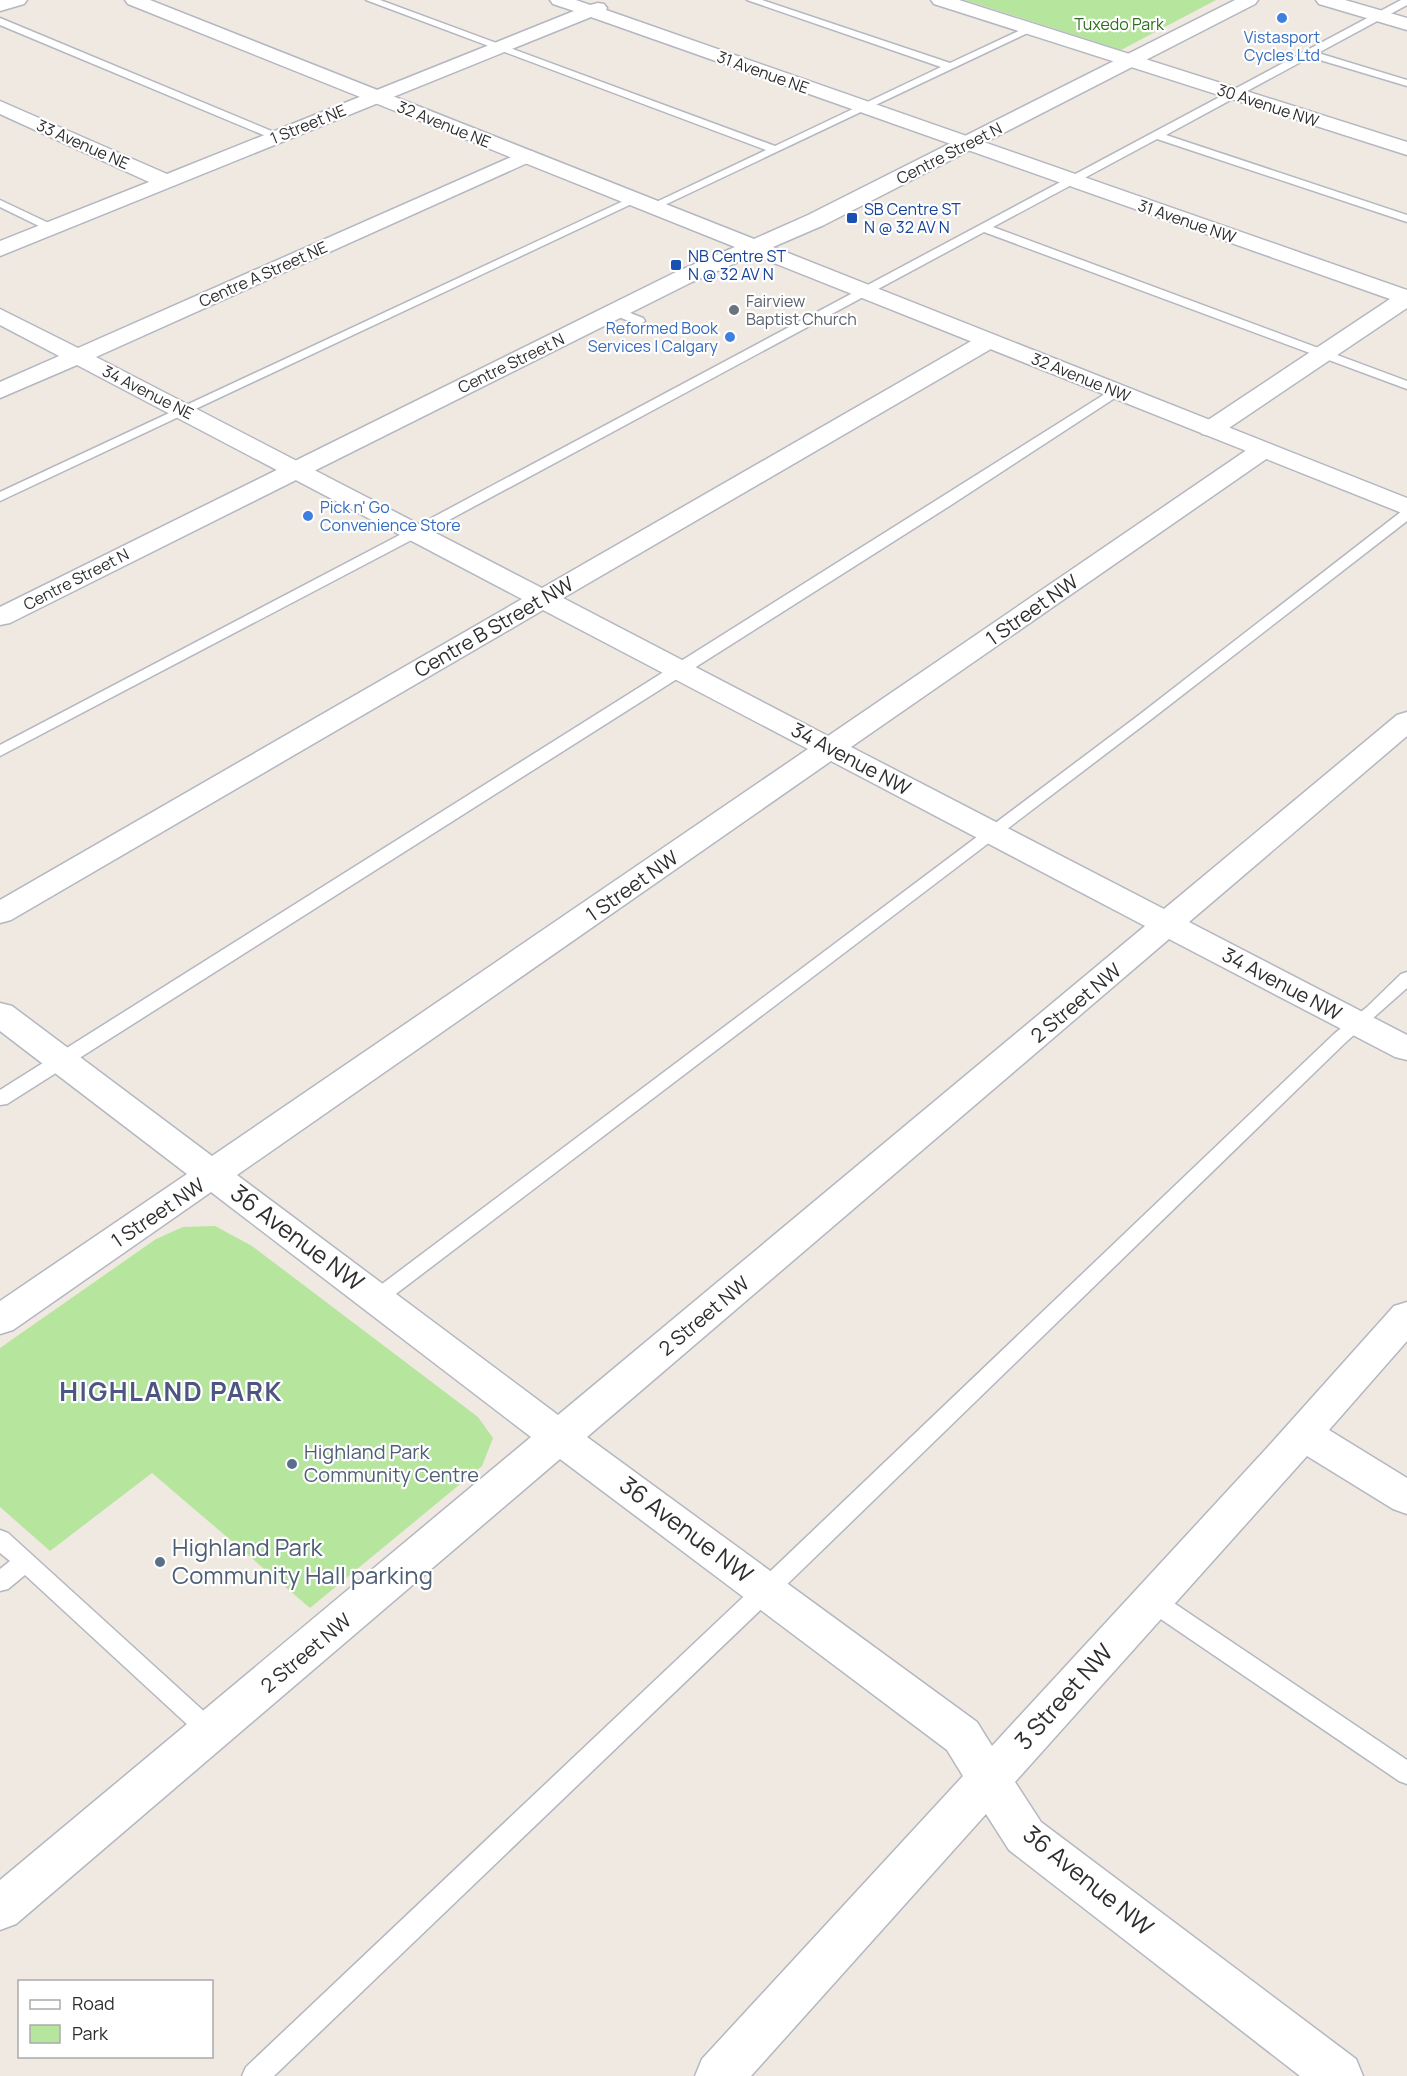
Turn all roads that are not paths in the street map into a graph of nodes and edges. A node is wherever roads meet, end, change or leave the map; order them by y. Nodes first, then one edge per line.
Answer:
1 (18, 0) edge
2 (134, 0) edge
3 (371, 0) edge
4 (559, 0) edge
5 (617, 0) edge
6 (752, 0) edge
7 (940, 0) edge
8 (1250, 0) edge
9 (1325, 0) edge
10 (1407, 1) edge
11 (0, 6) edge
12 (590, 11) junction
13 (1379, 16) junction
14 (0, 21) edge
15 (1407, 24) edge
16 (1031, 29) junction
17 (499, 47) junction
18 (1311, 54) junction
19 (1130, 61) junction
20 (950, 67) junction
21 (1407, 83) edge
22 (1235, 94) junction
23 (376, 97) junction
24 (0, 107) edge
25 (863, 108) junction
26 (1156, 135) junction
27 (277, 137) junction
28 (968, 144) junction
29 (774, 149) junction
30 (1407, 149) edge
31 (527, 156) junction
32 (1073, 181) junction
33 (167, 182) junction
34 (634, 198) junction
35 (0, 203) edge
36 (654, 207) junction
37 (1407, 219) edge
38 (51, 228) junction
39 (984, 228) junction
40 (756, 246) junction
41 (0, 249) edge
42 (866, 292) junction
43 (1407, 298) edge
44 (615, 311) junction
45 (0, 316) edge
46 (639, 321) dead end
47 (988, 341) junction
48 (1323, 354) junction
49 (78, 356) junction
50 (1407, 385) edge
51 (0, 391) edge
52 (1116, 391) junction
53 (185, 411) junction
54 (1211, 429) junction
55 (1263, 450) junction
56 (295, 469) junction
57 (0, 497) edge
58 (1407, 507) edge
59 (1407, 514) edge
60 (416, 532) junction
61 (543, 599) junction
62 (0, 617) edge
63 (681, 670) junction
64 (1407, 721) edge
65 (831, 749) junction
66 (0, 751) edge
67 (991, 832) junction
68 (0, 913) edge
69 (1168, 925) junction
70 (1407, 978) edge
71 (0, 1014) edge
72 (1358, 1023) junction
73 (1407, 1049) edge
74 (62, 1059) junction
75 (0, 1099) edge
76 (214, 1175) junction
77 (377, 1298) junction
78 (1407, 1316) edge
79 (0, 1320) edge
80 (1304, 1434) junction
81 (560, 1438) junction
82 (1407, 1498) edge
83 (0, 1539) edge
84 (25, 1562) junction
85 (0, 1582) edge
86 (766, 1590) junction
87 (1151, 1600) junction
88 (211, 1732) junction
89 (1407, 1773) edge
90 (989, 1780) junction
91 (0, 1909) edge
92 (255, 2076) edge
93 (719, 2076) edge
94 (1339, 2076) edge

1 - 11 street
2 - 23 street, 32 Avenue NE
3 - 17 lane
4 - 12 street, 31 Avenue NE
5 - 12 street, 1 Street NE
6 - 20 lane
7 - 16 street, 30 Avenue NW
8 - 19 street, Centre Street N
9 - 13 street
10 - 13 lane
12 - 17 street, 1 Street NE
12 - 25 street, 31 Avenue NE
13 - 15 street
13 - 18 lane
14 - 27 lane
16 - 19 street, 30 Avenue NW
16 - 20 lane
17 - 23 street, 1 Street NE
17 - 29 lane
18 - 21 lane
18 - 22 lane
19 - 22 street, 30 Avenue NW
19 - 28 street, Centre Street N
20 - 25 lane
22 - 26 lane
22 - 30 street, 30 Avenue NW
23 - 27 street, 1 Street NE
23 - 31 street, 32 Avenue NE
24 - 33 street, 33 Avenue NE
25 - 28 street, 31 Avenue NE
25 - 29 lane
26 - 32 lane
26 - 37 lane
27 - 33 street, 1 Street NE
28 - 32 street, 31 Avenue NW
28 - 40 street, Centre Street N
29 - 36 lane
31 - 34 street, 32 Avenue NE
31 - 49 street, Centre A Street NE
32 - 39 lane
32 - 43 street, 31 Avenue NW
33 - 38 street, 1 Street NE
34 - 36 street, 32 Avenue NE
34 - 53 lane
35 - 38 lane
36 - 40 street, 32 Avenue NE
38 - 41 street, 1 Street NE
39 - 42 lane
39 - 48 lane
40 - 42 street, 32 Avenue NW
40 - 44 street, Centre Street N
42 - 47 street, 32 Avenue NW
42 - 60 lane
43 - 48 street
44 - 46 lane
44 - 56 street, Centre Street N
45 - 49 street, 34 Avenue NE
47 - 52 street, 32 Avenue NW
47 - 61 street, Centre B Street NW
48 - 50 lane
48 - 54 street
49 - 51 street, Centre A Street NE
49 - 53 street, 34 Avenue NE
52 - 54 street, 32 Avenue NW
52 - 63 lane
53 - 56 street, 34 Avenue NE
53 - 57 lane
54 - 55 street, 32 Avenue NW
55 - 58 street, 32 Avenue NW
55 - 65 street, 1 Street NW
56 - 60 street, 34 Avenue NW
56 - 62 street, Centre Street N
59 - 67 lane
60 - 61 street, 34 Avenue NW
60 - 66 lane
61 - 63 street, 34 Avenue NW
61 - 68 street, Centre B Street NW
63 - 65 street, 34 Avenue NW
63 - 74 lane
64 - 69 street, 2 Street NW
65 - 67 street, 34 Avenue NW
65 - 76 street, 1 Street NW
67 - 69 street, 34 Avenue NW
67 - 77 lane
69 - 72 street, 34 Avenue NW
69 - 81 street, 2 Street NW
70 - 72 lane
71 - 74 street, 36 Avenue NW
72 - 73 street, 34 Avenue NW
72 - 86 lane
74 - 75 lane
74 - 76 street, 36 Avenue NW
76 - 77 street, 36 Avenue NW
76 - 79 street, 1 Street NW
77 - 81 street, 36 Avenue NW
78 - 80 street, 3 Street NW
80 - 82 street
80 - 87 street, 3 Street NW
81 - 86 street, 36 Avenue NW
81 - 88 street, 2 Street NW
83 - 84 lane
84 - 85 lane
84 - 88 lane
86 - 90 street, 36 Avenue NW
86 - 92 lane
87 - 89 lane
87 - 90 street, 3 Street NW
88 - 91 street, 2 Street NW
90 - 93 street, 3 Street NW
90 - 94 street, 36 Avenue NW

